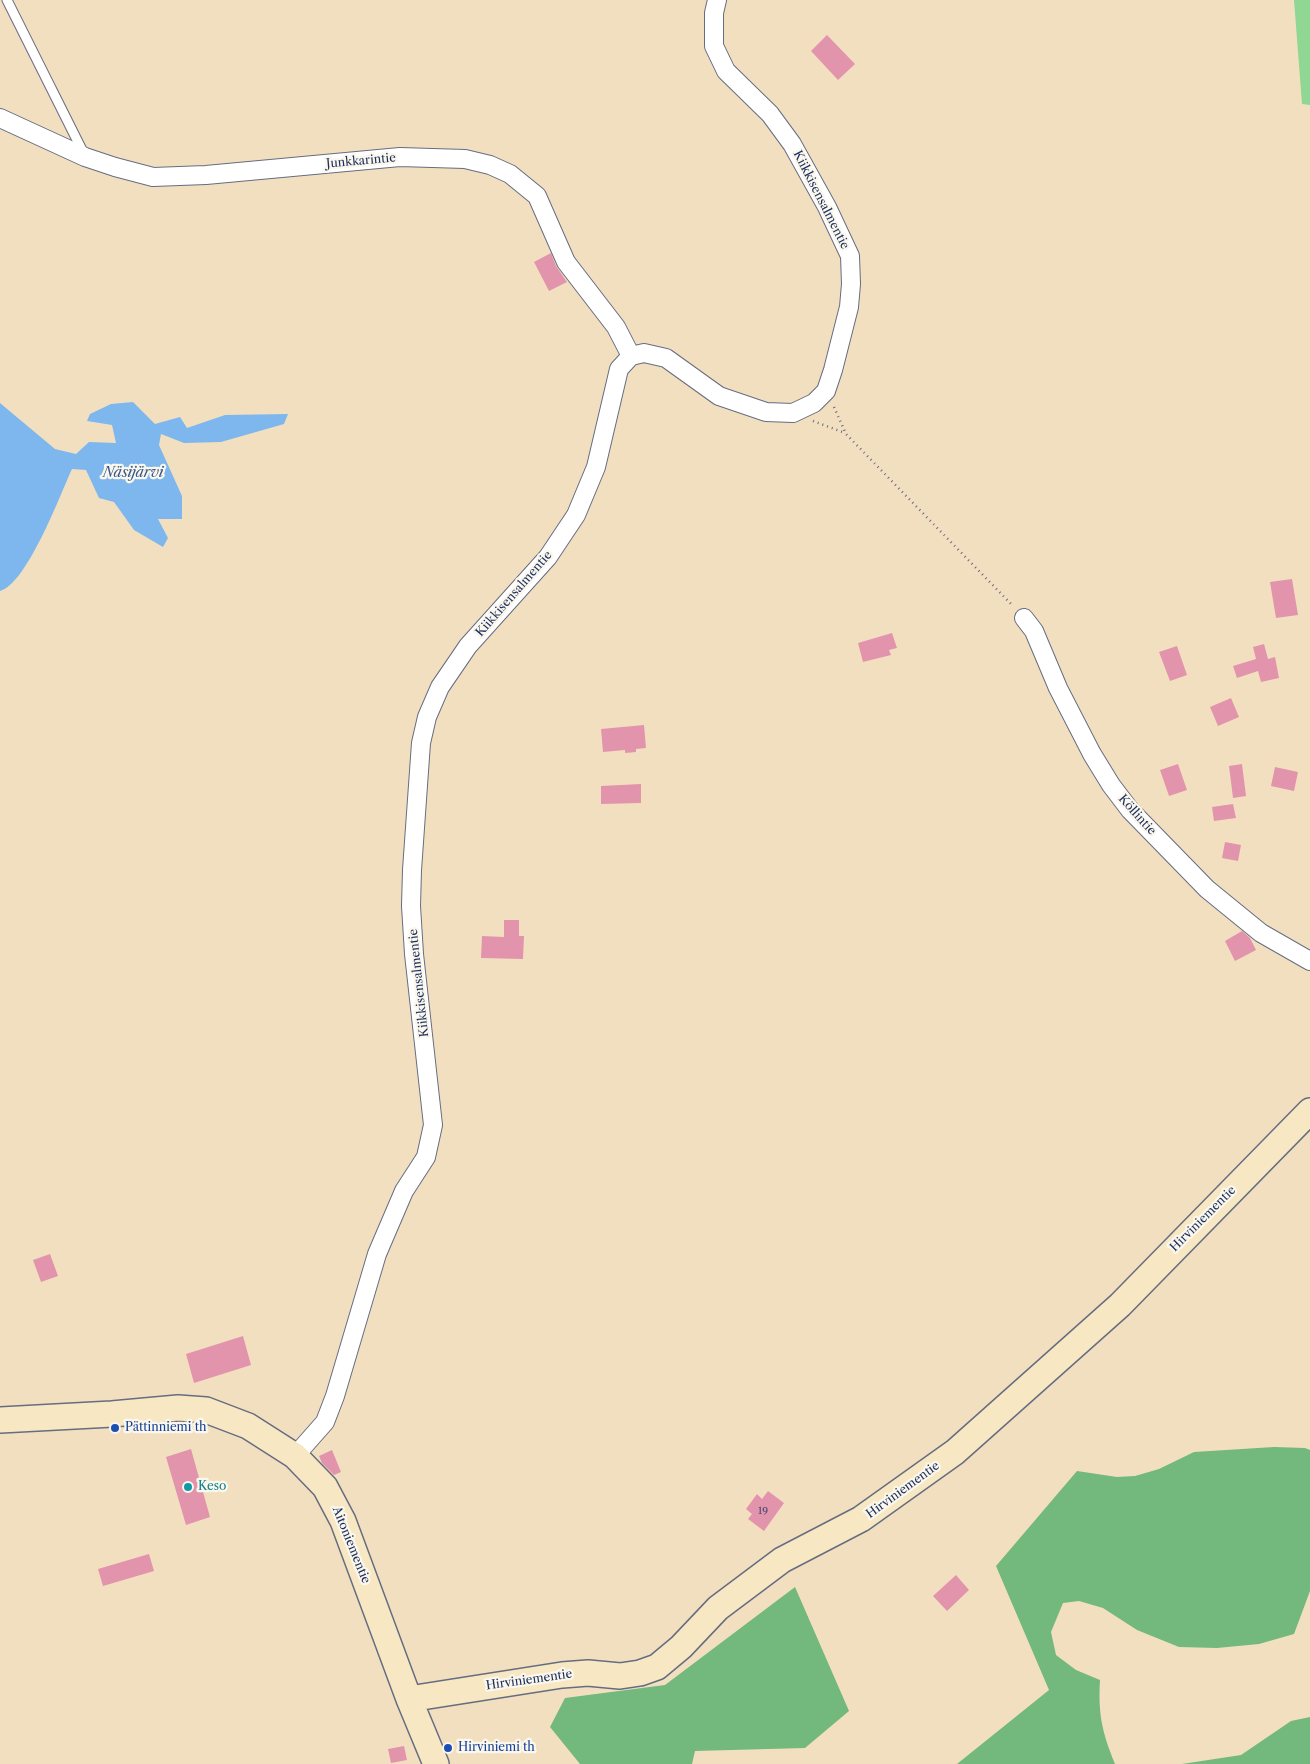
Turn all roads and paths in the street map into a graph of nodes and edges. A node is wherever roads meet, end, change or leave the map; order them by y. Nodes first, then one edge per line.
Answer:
1 (7, 0) edge
2 (717, 0) edge
3 (0, 118) edge
4 (86, 157) junction
5 (631, 356) junction
6 (826, 391) junction
7 (793, 413) junction
8 (846, 434) junction
9 (1024, 618) joint
10 (1310, 961) edge
11 (1310, 1111) edge
12 (0, 1420) edge
13 (295, 1456) junction
14 (408, 1699) junction
15 (436, 1764) edge

1 - 4 lane
2 - 6 street, Kiikkisensalmentie
3 - 4 street, Junkkarintie
4 - 5 street, Junkkarintie
5 - 7 street
5 - 13 street, Kiikkisensalmentie
6 - 7 street
6 - 8 path
7 - 8 path
8 - 9 path
9 - 10 street, Köllintie
11 - 14 street, Hirviniementie
12 - 13 street, Aitoniementie
13 - 14 street, Aitoniementie
14 - 15 street, Aitoniementie

